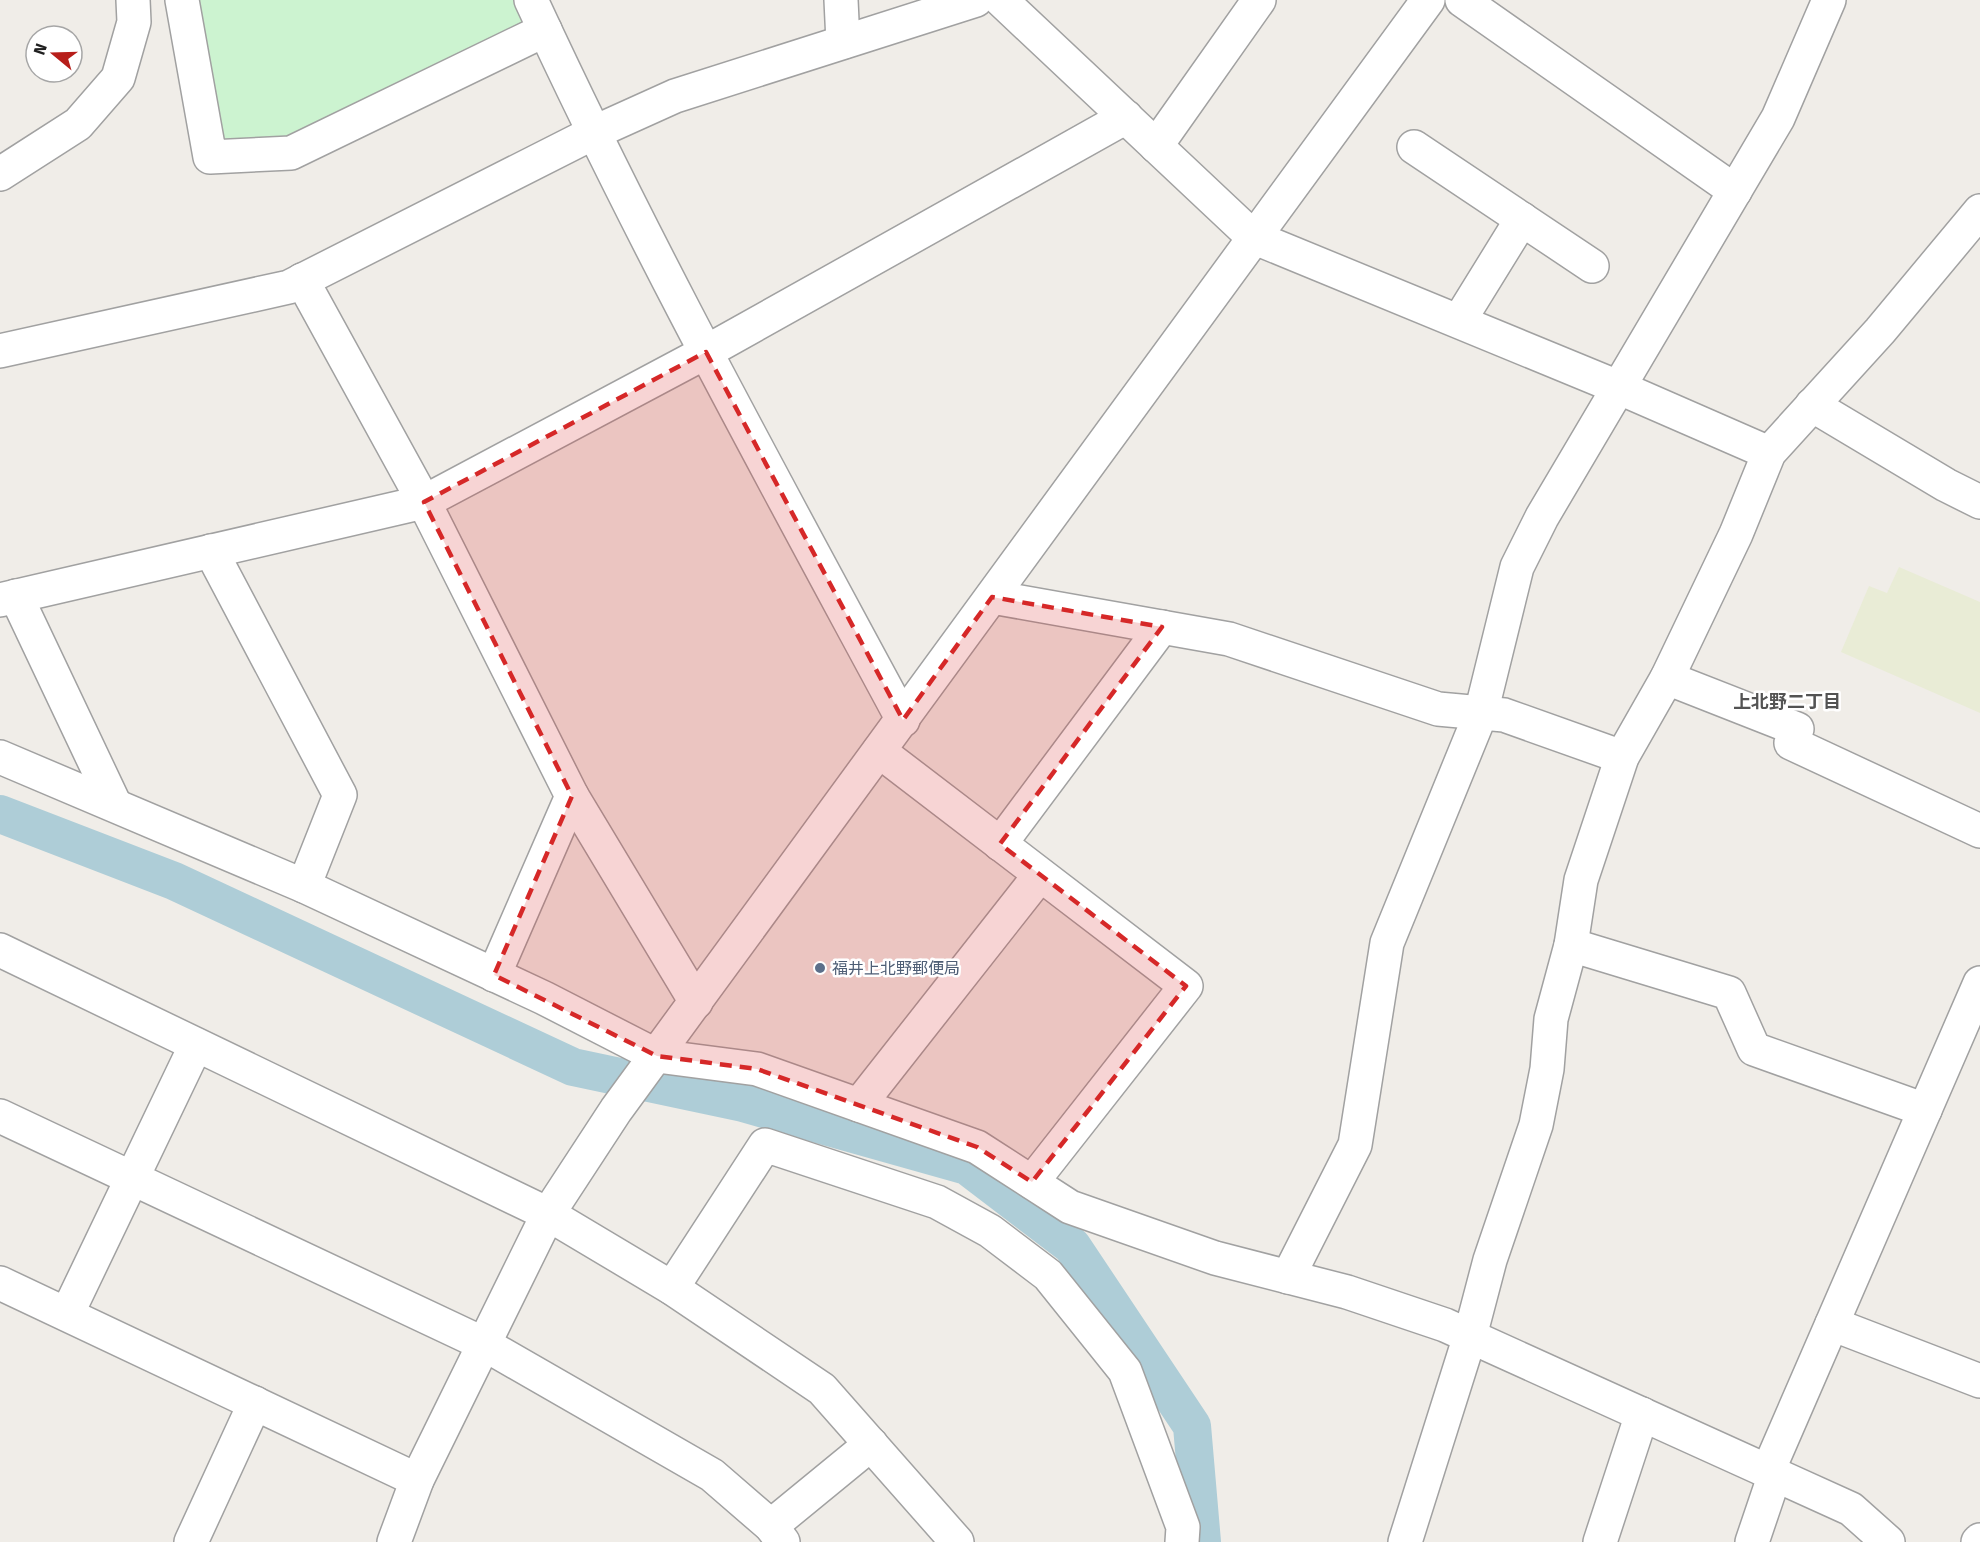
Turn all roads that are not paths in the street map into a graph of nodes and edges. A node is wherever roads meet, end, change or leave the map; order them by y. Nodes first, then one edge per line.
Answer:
1 (134, 0) edge
2 (182, 0) edge
3 (531, 0) edge
4 (841, 0) edge
5 (976, 0) edge
6 (1001, 0) edge
7 (1259, 0) edge
8 (1428, 0) edge
9 (1462, 0) edge
10 (1829, 0) edge
11 (545, 30) junction
12 (843, 42) junction
13 (1126, 117) junction
14 (593, 133) junction
15 (1156, 146) junction
16 (1414, 147) dead end
17 (0, 174) edge
18 (1735, 191) junction
19 (1980, 211) edge
20 (1522, 219) junction
21 (1253, 237) junction
22 (1592, 266) dead end
23 (302, 280) junction
24 (1459, 321) junction
25 (0, 351) edge
26 (706, 352) junction
27 (1620, 388) junction
28 (1812, 405) junction
29 (1769, 453) junction
30 (424, 502) junction
31 (1980, 502) edge
32 (210, 551) junction
33 (992, 597) junction
34 (8, 598) edge
35 (1162, 627) junction
36 (1667, 678) junction
37 (1481, 714) junction
38 (903, 720) junction
39 (879, 751) junction
40 (0, 757) edge
41 (1622, 757) junction
42 (572, 796) junction
43 (115, 805) junction
44 (1980, 831) edge
45 (1000, 844) junction
46 (1040, 875) junction
47 (304, 886) junction
48 (1571, 945) junction
49 (0, 950) edge
50 (494, 975) junction
51 (1980, 983) edge
52 (696, 1002) junction
53 (196, 1044) junction
54 (651, 1064) junction
55 (859, 1105) junction
56 (1925, 1110) junction
57 (0, 1116) edge
58 (132, 1178) junction
59 (1032, 1182) junction
60 (548, 1214) junction
61 (1288, 1277) junction
62 (0, 1283) edge
63 (672, 1288) junction
64 (67, 1314) junction
65 (1832, 1324) junction
66 (1470, 1336) junction
67 (484, 1344) junction
68 (1980, 1382) edge
69 (255, 1403) junction
70 (1642, 1414) junction
71 (871, 1444) junction
72 (1771, 1473) junction
73 (417, 1480) junction
74 (777, 1534) edge
75 (402, 1536) edge
76 (191, 1542) edge
77 (957, 1542) edge
78 (1182, 1542) edge
79 (1405, 1542) edge
80 (1600, 1542) edge
81 (1752, 1542) edge
82 (1888, 1542) edge

1 - 17 street
2 - 11 street
3 - 11 street
4 - 12 street
5 - 12 street
6 - 13 street
7 - 15 street
8 - 21 street
9 - 18 street
10 - 18 street
11 - 14 street
12 - 14 street
13 - 15 street
13 - 26 street
14 - 23 street
14 - 26 street
15 - 21 street
16 - 20 street
18 - 27 street
19 - 28 street
20 - 22 street
20 - 24 street
21 - 24 street
21 - 33 street
23 - 25 street
23 - 30 street
24 - 27 street
26 - 30 street
26 - 38 street
27 - 29 street
27 - 37 street
28 - 29 street
28 - 31 street
29 - 36 street
30 - 32 street
30 - 42 street
32 - 34 street
32 - 47 street
33 - 35 street
33 - 38 street
34 - 43 street
35 - 37 street
35 - 45 street
36 - 41 street
36 - 44 street
37 - 41 street
37 - 61 street
38 - 39 street
39 - 45 street
39 - 52 street
40 - 43 street
41 - 48 street
42 - 50 street
42 - 52 street
43 - 47 street
45 - 46 street
46 - 55 street
46 - 59 street
47 - 50 street
48 - 56 street
48 - 66 street
49 - 53 street
50 - 54 street
51 - 56 street
52 - 54 street
53 - 58 street
53 - 60 street
54 - 55 street
54 - 60 street
55 - 59 street
56 - 65 street
57 - 58 street
58 - 64 street
58 - 67 street
59 - 61 street
60 - 63 street
60 - 67 street
61 - 66 street
62 - 64 street
63 - 71 street
63 - 78 street
64 - 69 street
65 - 68 street
65 - 72 street
66 - 70 street
66 - 79 street
67 - 73 street
67 - 74 street
69 - 73 street
69 - 76 street
70 - 72 street
70 - 80 street
71 - 74 street
71 - 77 street
72 - 81 street
72 - 82 street
73 - 75 street

